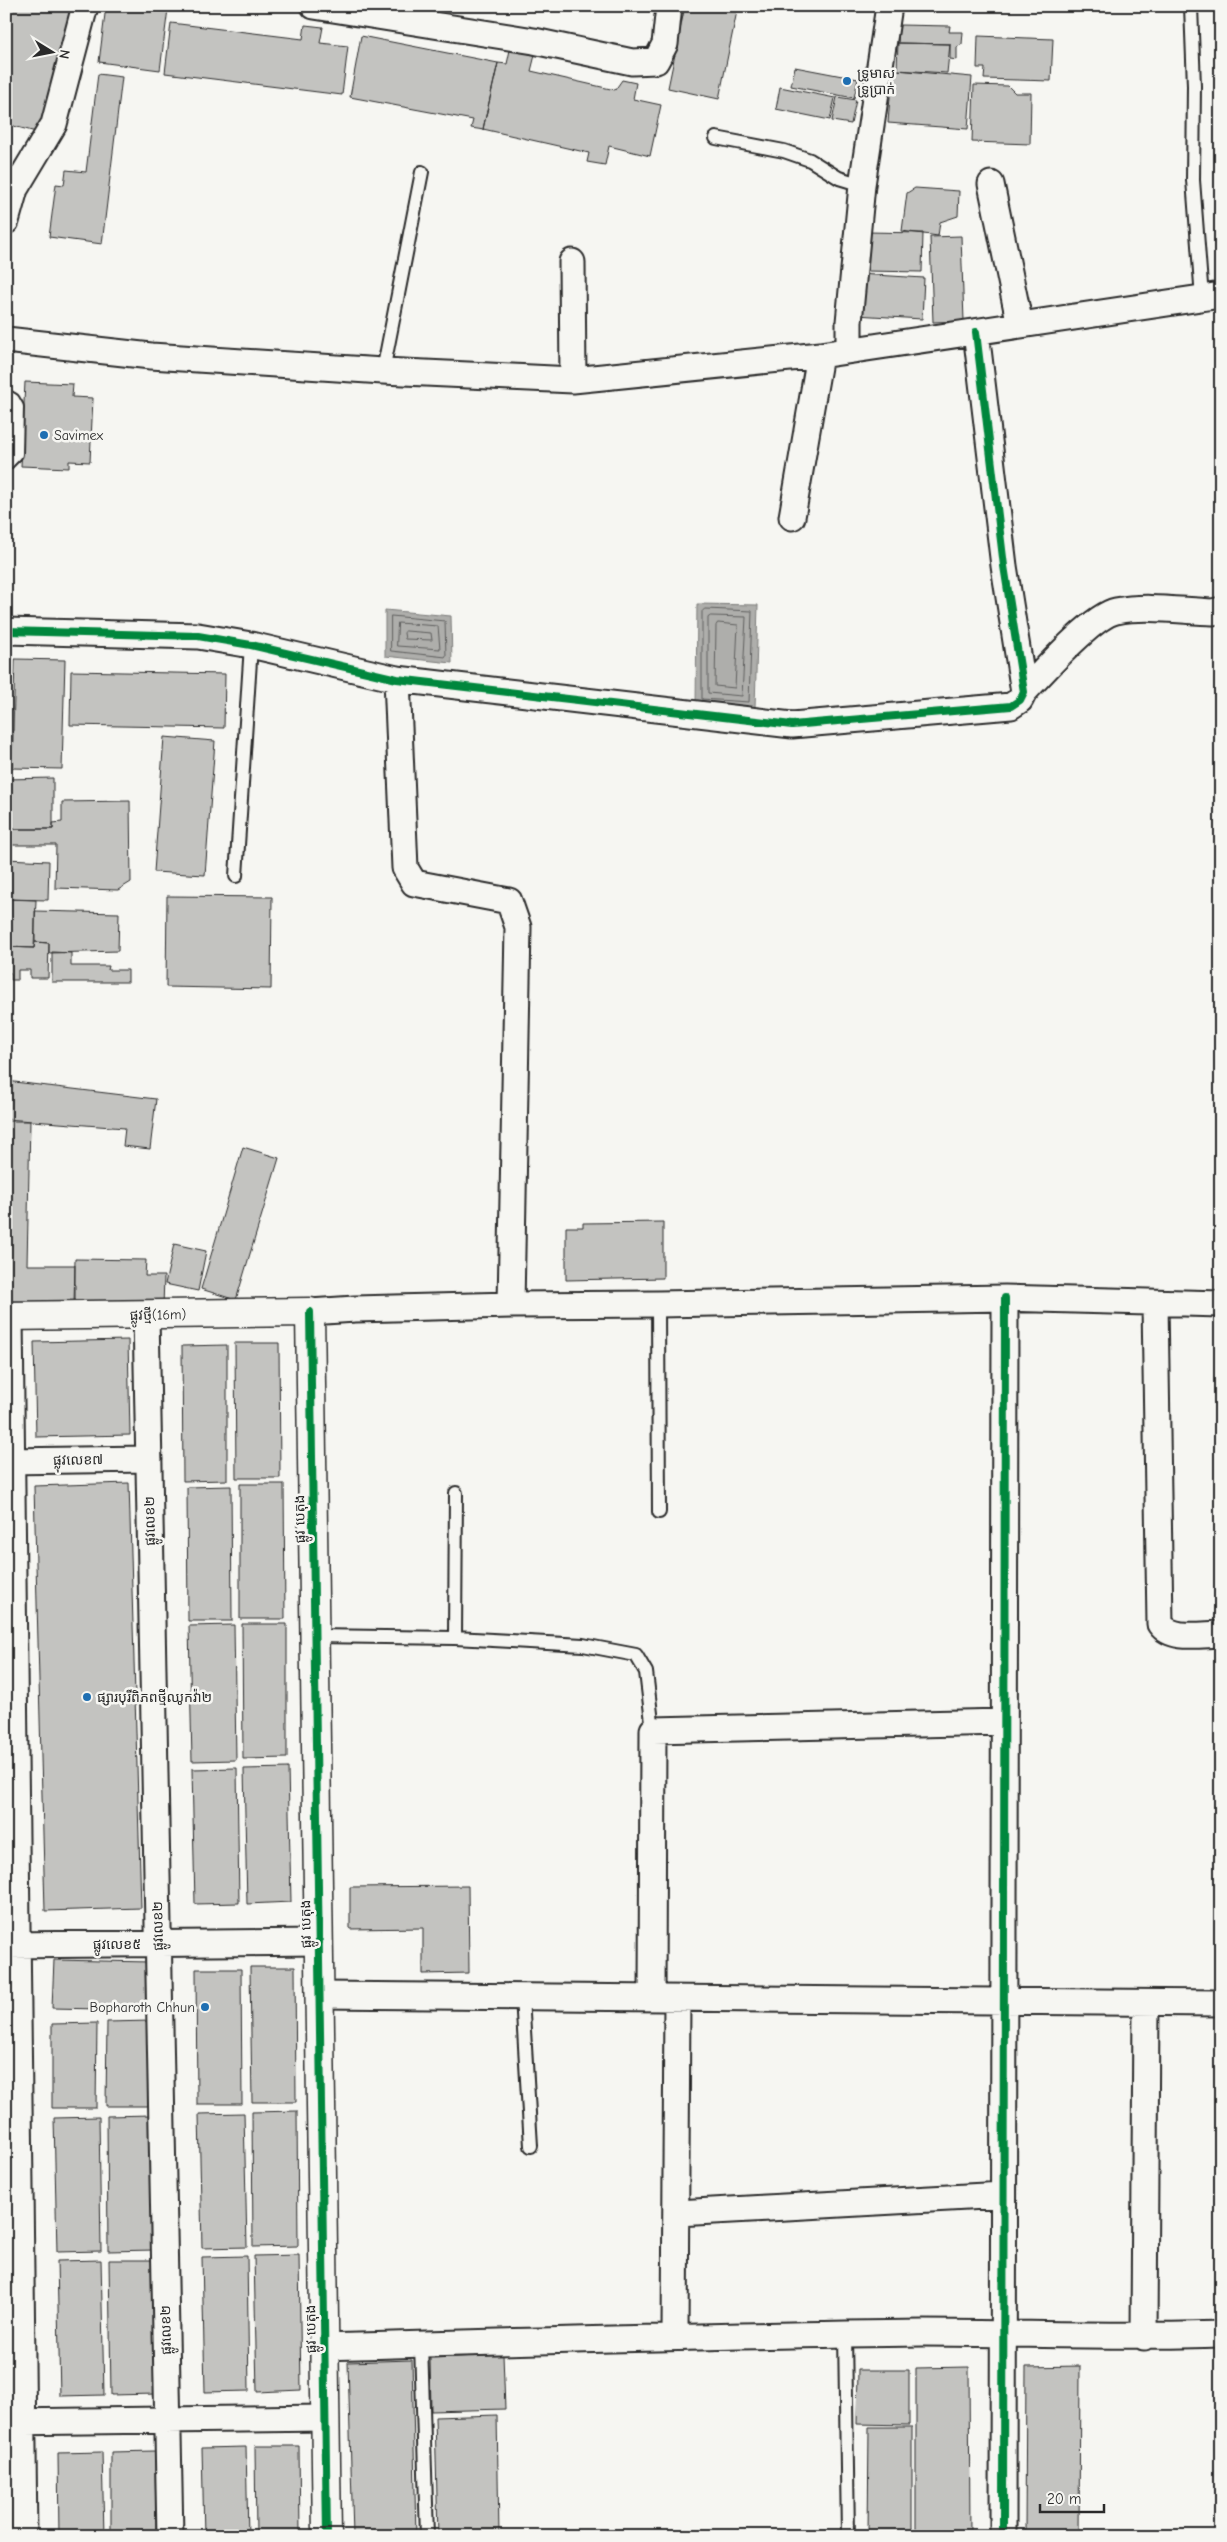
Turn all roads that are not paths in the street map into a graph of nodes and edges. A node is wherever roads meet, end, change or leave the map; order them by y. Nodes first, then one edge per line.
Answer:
1 (84, 6) edge
2 (314, 6) edge
3 (669, 6) edge
4 (889, 6) edge
5 (1191, 6) edge
6 (716, 138) dead end
7 (422, 172) dead end
8 (11, 182) edge
9 (992, 184) dead end
10 (862, 185) junction
11 (6, 221) edge
12 (572, 262) dead end
13 (1211, 296) edge
14 (1020, 325) junction
15 (976, 332) junction
16 (6, 340) edge
17 (849, 349) junction
18 (820, 355) junction
19 (383, 371) junction
20 (573, 380) junction
21 (6, 396) edge
22 (6, 464) edge
23 (792, 517) dead end
24 (1221, 610) edge
25 (6, 631) edge
26 (250, 645) junction
27 (397, 679) junction
28 (1024, 692) junction
29 (236, 876) dead end
30 (1004, 1298) junction
31 (1154, 1303) junction
32 (511, 1304) junction
33 (658, 1304) junction
34 (1221, 1304) edge
35 (310, 1312) junction
36 (146, 1315) junction
37 (8, 1316) edge
38 (149, 1459) junction
39 (9, 1461) edge
40 (456, 1493) dead end
41 (659, 1512) dead end
42 (1221, 1634) edge
43 (314, 1636) junction
44 (455, 1638) junction
45 (1004, 1722) junction
46 (653, 1730) junction
47 (318, 1942) junction
48 (159, 1944) junction
49 (12, 1945) edge
50 (319, 1995) junction
51 (522, 1997) junction
52 (652, 1998) junction
53 (677, 1999) junction
54 (1003, 2002) junction
55 (1146, 2004) junction
56 (1221, 2004) edge
57 (531, 2146) dead end
58 (1003, 2195) junction
59 (677, 2213) junction
60 (1003, 2333) junction
61 (845, 2334) junction
62 (1221, 2334) edge
63 (675, 2335) junction
64 (1144, 2337) junction
65 (421, 2344) junction
66 (324, 2347) junction
67 (325, 2418) junction
68 (168, 2420) junction
69 (14, 2421) edge
70 (24, 2536) edge
71 (170, 2536) edge
72 (326, 2536) edge
73 (427, 2536) edge
74 (848, 2536) edge
75 (1003, 2536) edge

1 - 8 street
2 - 3 street
4 - 10 street
5 - 13 lane
6 - 10 lane
7 - 19 lane
8 - 11 street
9 - 14 street
10 - 17 street
12 - 20 street
13 - 14 street
14 - 15 street
15 - 17 street
15 - 28 street
16 - 19 street
17 - 18 street
18 - 20 street
18 - 23 street
19 - 20 street
21 - 22 lane
24 - 28 street
25 - 26 street
26 - 27 street
26 - 29 lane
27 - 28 street
27 - 32 street
30 - 31 street
30 - 33 street
30 - 45 street
31 - 34 street
31 - 42 street
32 - 33 street
32 - 35 street
33 - 41 lane
35 - 36 street, ផ្លូវថ្មី(16m)
35 - 43 street, ផ្លូវ បេតុង
36 - 37 street, ផ្លូវថ្មី(16m)
36 - 38 street, ផ្លូវលេខ២
37 - 39 street
38 - 39 street, ផ្លុវលេខ៧
38 - 48 street, ផ្លូវលេខ២
39 - 49 street
40 - 44 lane
43 - 44 lane
43 - 47 street, ផ្លូវ បេតុង
44 - 46 lane
45 - 46 street
45 - 54 street
46 - 52 street
47 - 48 street, ផ្លូវលេខ៥
47 - 50 street, ផ្លូវ បេតុង
48 - 49 street, ផ្លូវលេខ៥
48 - 68 street, ផ្លូវលេខ២
49 - 69 street
50 - 51 street
50 - 66 street, ផ្លូវ បេតុង
51 - 52 street
51 - 57 lane
52 - 53 street
53 - 54 street
53 - 59 street
54 - 55 street
54 - 58 street
55 - 56 street
55 - 64 street
58 - 59 street
58 - 60 street
59 - 63 street
60 - 61 street
60 - 64 street
60 - 75 street
61 - 63 street
61 - 74 lane
62 - 64 street
63 - 65 street
65 - 66 street
65 - 73 lane
66 - 67 street, ផ្លូវ បេតុង
67 - 68 street
67 - 72 street, ផ្លូវ បេតុង
68 - 69 street
68 - 71 street, ផ្លូវលេខ២
69 - 70 street

